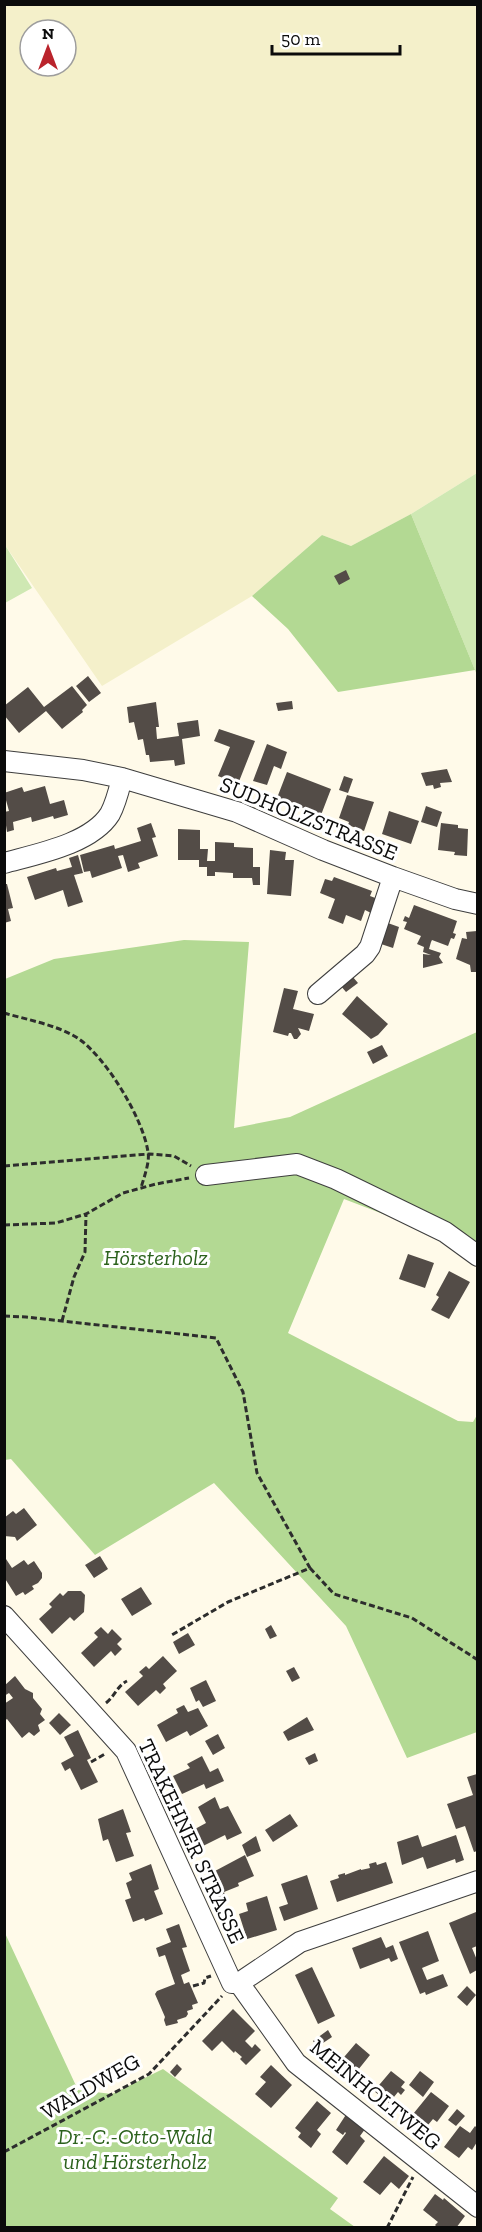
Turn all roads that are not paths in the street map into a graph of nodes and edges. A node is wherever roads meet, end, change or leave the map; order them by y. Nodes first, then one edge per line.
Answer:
1 (4, 761) edge
2 (122, 778) junction
3 (4, 863) edge
4 (393, 877) junction
5 (477, 904) edge
6 (318, 994) dead end
7 (206, 1175) road end
8 (477, 1256) edge
9 (4, 1617) edge
10 (477, 1881) edge
11 (236, 1983) junction
12 (477, 2207) edge

1 - 2 street, SUDHOLZSTRASSE
2 - 3 street
2 - 4 street, SUDHOLZSTRASSE
4 - 5 street, SUDHOLZSTRASSE
4 - 6 street
7 - 8 street
9 - 11 street, TRAKEHNER STRASSE
10 - 11 street
11 - 12 street, MEINHOLTWEG

